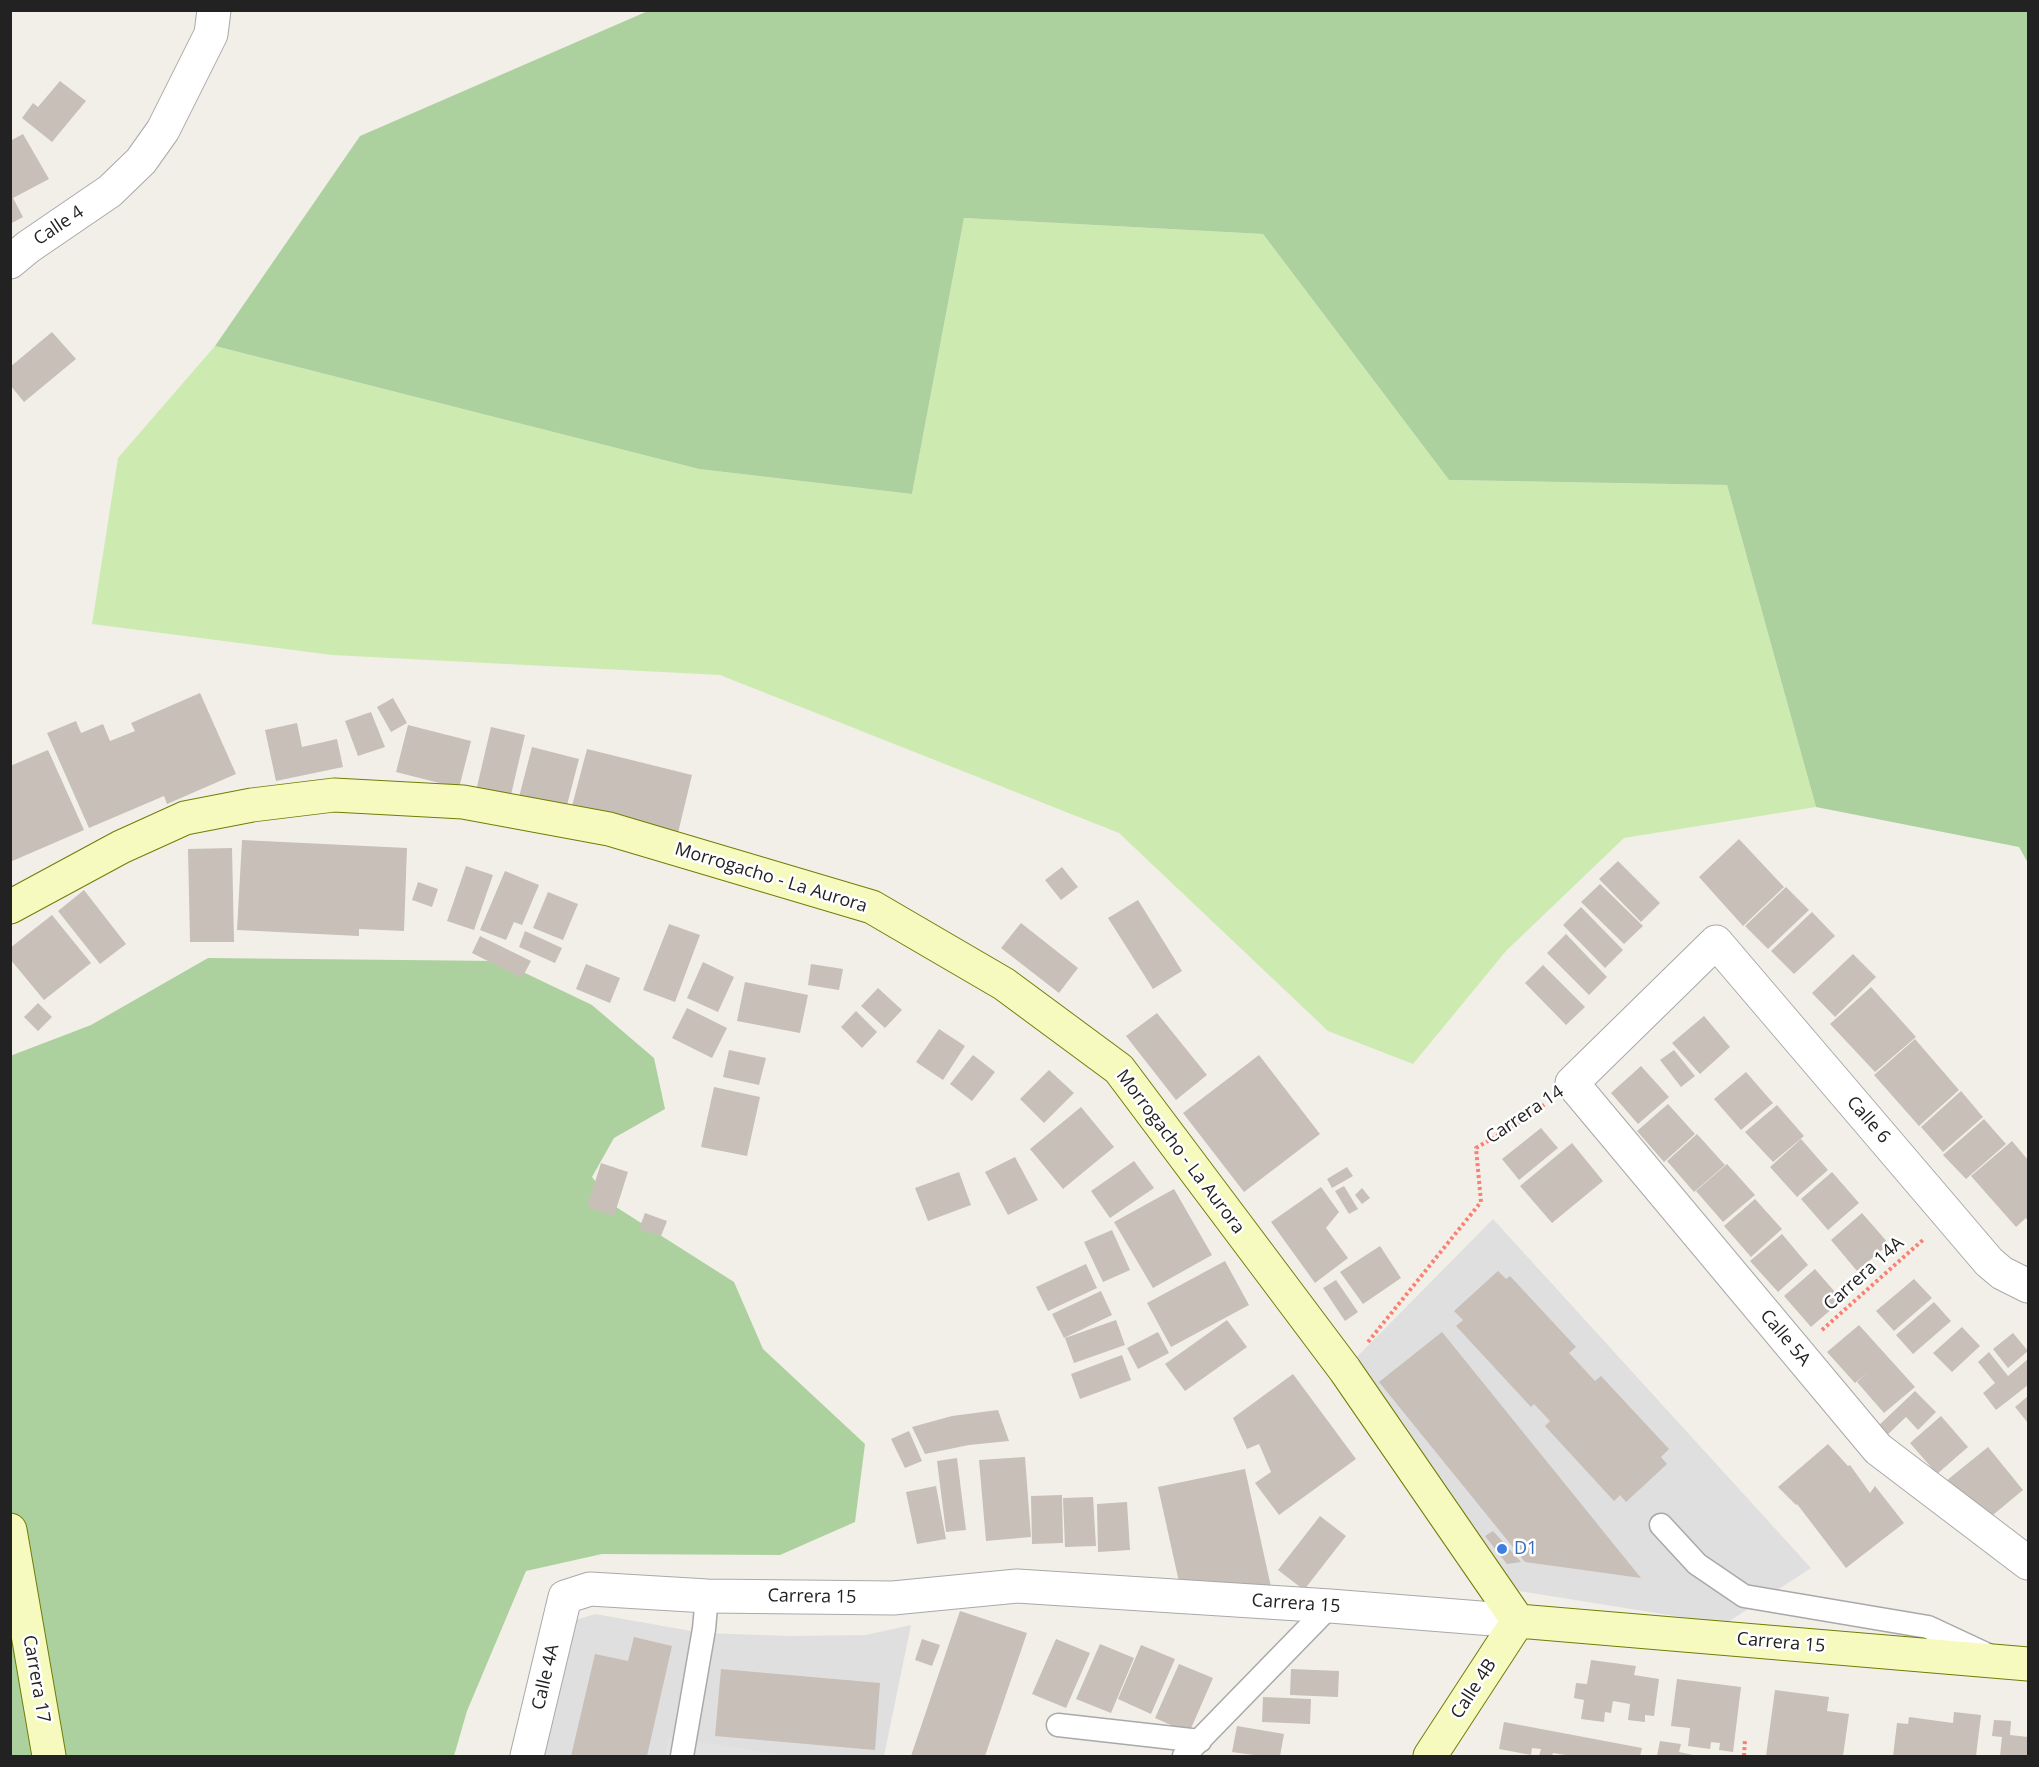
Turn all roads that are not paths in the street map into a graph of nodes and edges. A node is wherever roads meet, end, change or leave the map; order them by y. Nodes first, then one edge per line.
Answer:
1 (214, 10) edge
2 (10, 262) edge
3 (10, 908) edge
4 (1716, 942) joint
5 (1572, 1083) joint
6 (2028, 1286) edge
7 (1661, 1525) dead end
8 (10, 1530) edge
9 (2028, 1563) edge
10 (707, 1596) junction
11 (565, 1597) joint
12 (1330, 1606) junction
13 (1518, 1621) junction
14 (2014, 1662) edge
15 (1058, 1725) dead end
16 (1192, 1749) edge
17 (49, 1756) edge
18 (526, 1756) edge
19 (682, 1756) edge
20 (1430, 1756) edge

1 - 2 street, Calle 4
3 - 13 street, Morrogacho - La Aurora
4 - 5 street, Carrera 14
4 - 6 street, Calle 6
5 - 9 street, Calle 5A
7 - 14 lane
8 - 17 street, Carrera 17
10 - 11 street, Carrera 15
10 - 12 street, Carrera 15
10 - 19 lane
11 - 18 street, Calle 4A
12 - 13 street, Carrera 15
12 - 16 lane
13 - 14 street, Carrera 15
13 - 20 street, Calle 4B
15 - 16 lane

